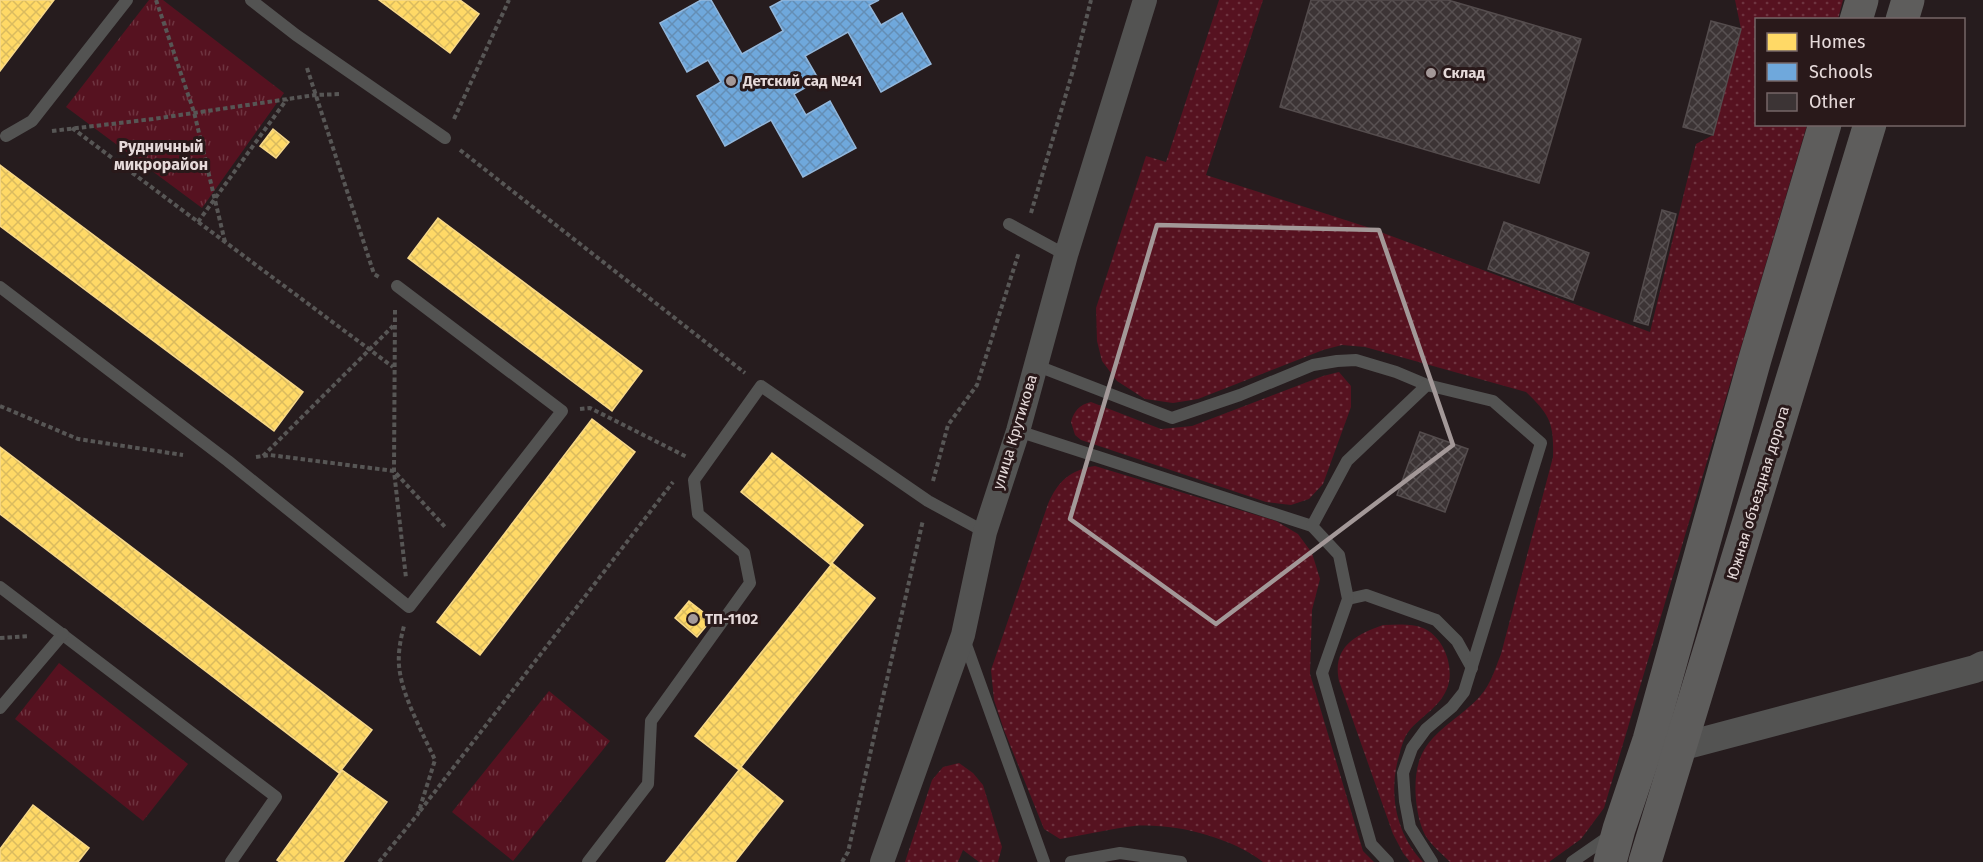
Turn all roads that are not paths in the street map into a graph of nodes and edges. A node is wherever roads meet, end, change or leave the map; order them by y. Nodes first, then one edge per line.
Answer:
1 (127, 0) edge
2 (251, 0) edge
3 (1145, 0) edge
4 (1862, 0) edge
5 (1908, 0) edge
6 (1857, 18) edge
7 (1903, 18) edge
8 (1824, 126) edge
9 (1869, 126) edge
10 (6, 136) road end
11 (445, 138) road end
12 (1009, 224) dead end
13 (1066, 255) junction
14 (397, 286) road end
15 (0, 287) edge
16 (1035, 365) junction
17 (1427, 385) junction
18 (1017, 431) junction
19 (1312, 526) junction
20 (985, 532) junction
21 (0, 587) edge
22 (1347, 599) junction
23 (63, 634) junction
24 (963, 635) junction
25 (1983, 665) edge
26 (1472, 668) junction
27 (0, 708) edge
28 (1665, 743) junction
29 (1619, 829) junction
30 (233, 861) edge
31 (588, 862) edge
32 (882, 862) edge
33 (1044, 862) edge
34 (1071, 862) edge
35 (1181, 862) edge
36 (1388, 862) edge
37 (1432, 862) edge
38 (1572, 862) edge
39 (1610, 862) edge
40 (1645, 862) edge

1 - 10 lane
2 - 11 lane
3 - 13 street, улица Крутикова
4 - 6 main road
5 - 7 main road
8 - 28 main road, Южная объездная дорога
9 - 28 main road, Южная объездная дорога
12 - 13 lane
13 - 16 street, улица Крутикова
14 - 15 lane
16 - 17 lane
16 - 18 street, улица Крутикова
17 - 19 lane
17 - 26 lane
18 - 19 lane
18 - 20 street, улица Крутикова
19 - 22 lane
20 - 24 street, улица Крутикова
20 - 31 lane
21 - 23 lane
22 - 26 lane
22 - 36 lane
23 - 27 lane
23 - 30 lane
24 - 32 street, улица Крутикова
24 - 33 lane
25 - 28 street
26 - 37 lane
28 - 29 main road, Южная объездная дорога
28 - 40 main road, Южная объездная дорога
29 - 38 lane
29 - 39 main road, Южная объездная дорога
34 - 35 lane

